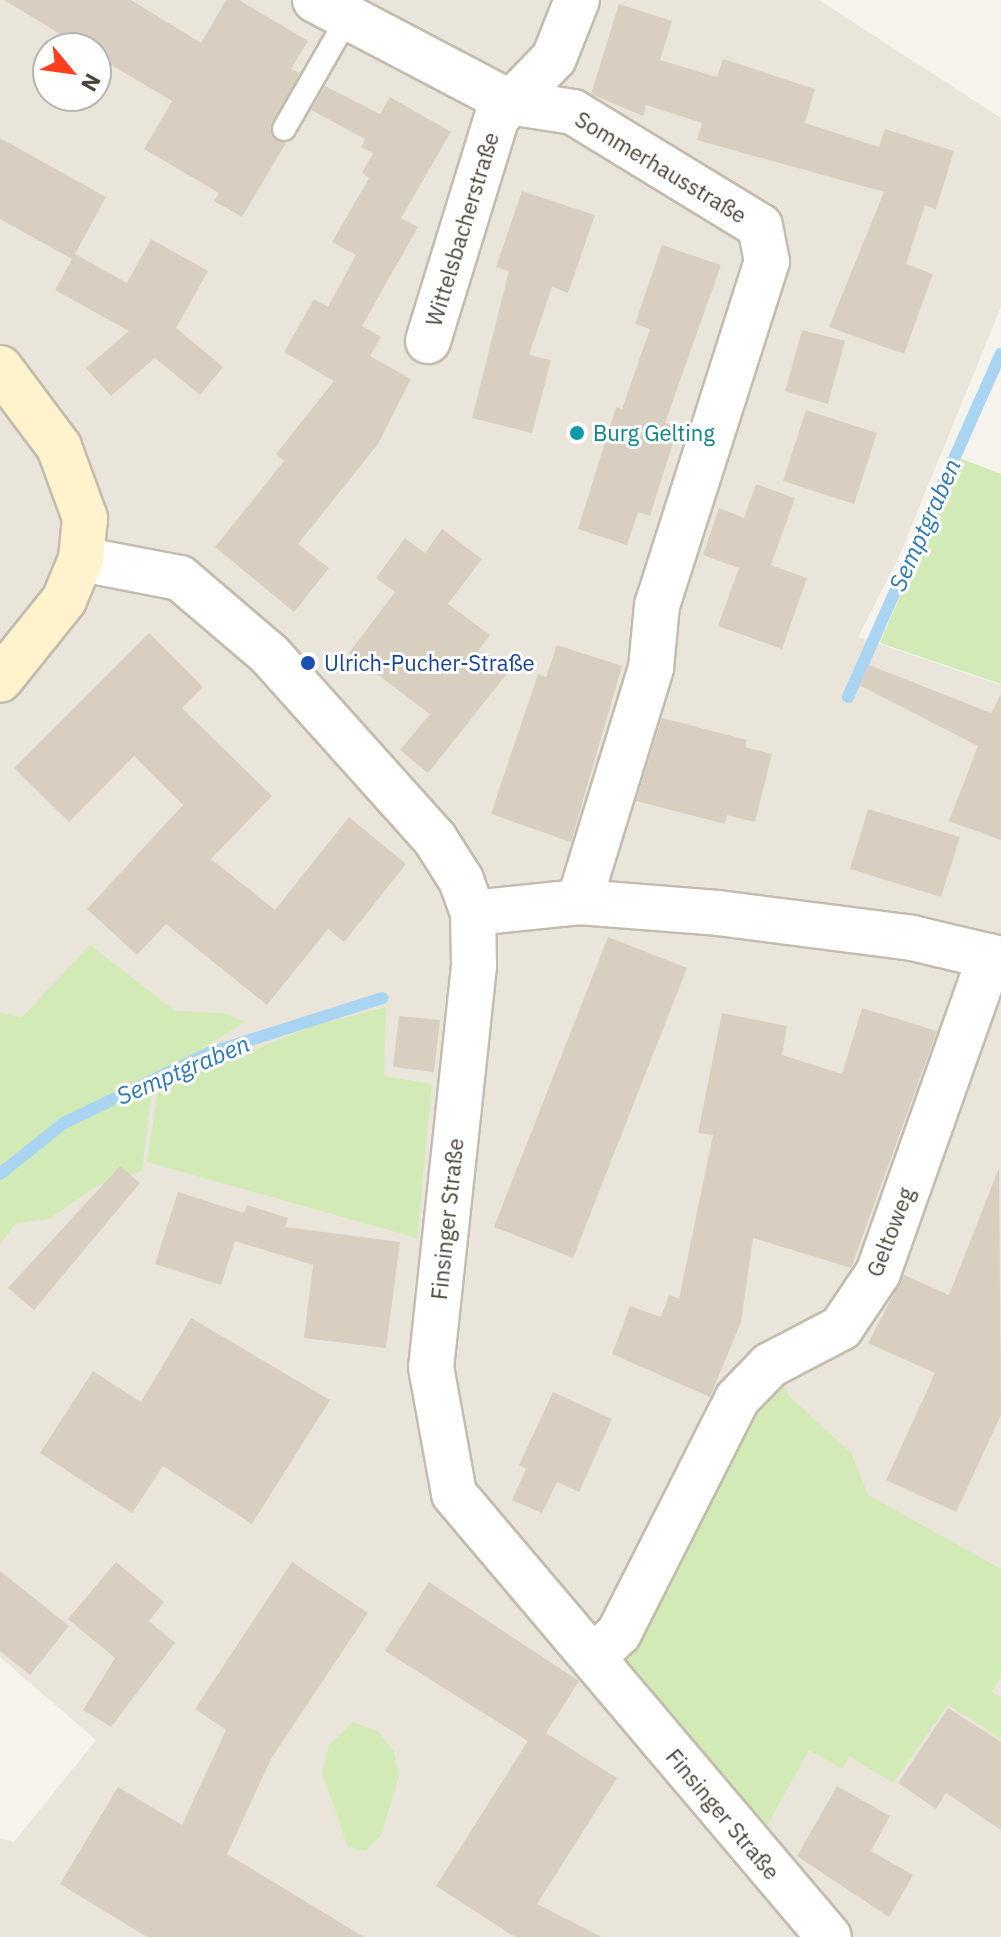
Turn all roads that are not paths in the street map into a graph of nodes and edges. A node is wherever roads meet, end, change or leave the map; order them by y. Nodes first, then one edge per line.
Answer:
1 (577, 0) edge
2 (331, 9) edge
3 (509, 102) junction
4 (284, 129) dead end
5 (428, 341) dead end
6 (0, 368) edge
7 (81, 559) junction
8 (0, 680) edge
9 (579, 902) junction
10 (473, 913) junction
11 (996, 958) edge
12 (593, 1658) junction
13 (829, 1937) edge

1 - 3 street, Wittelsbacherstraße
2 - 3 street, Sommerhausstraße
2 - 4 lane
3 - 5 street, Wittelsbacherstraße
3 - 9 street, Sommerhausstraße
6 - 7 main road
7 - 8 main road
7 - 10 street, Finsinger Straße
9 - 10 street
9 - 11 street
10 - 12 street, Finsinger Straße
11 - 12 street, Geltoweg
12 - 13 street, Finsinger Straße

